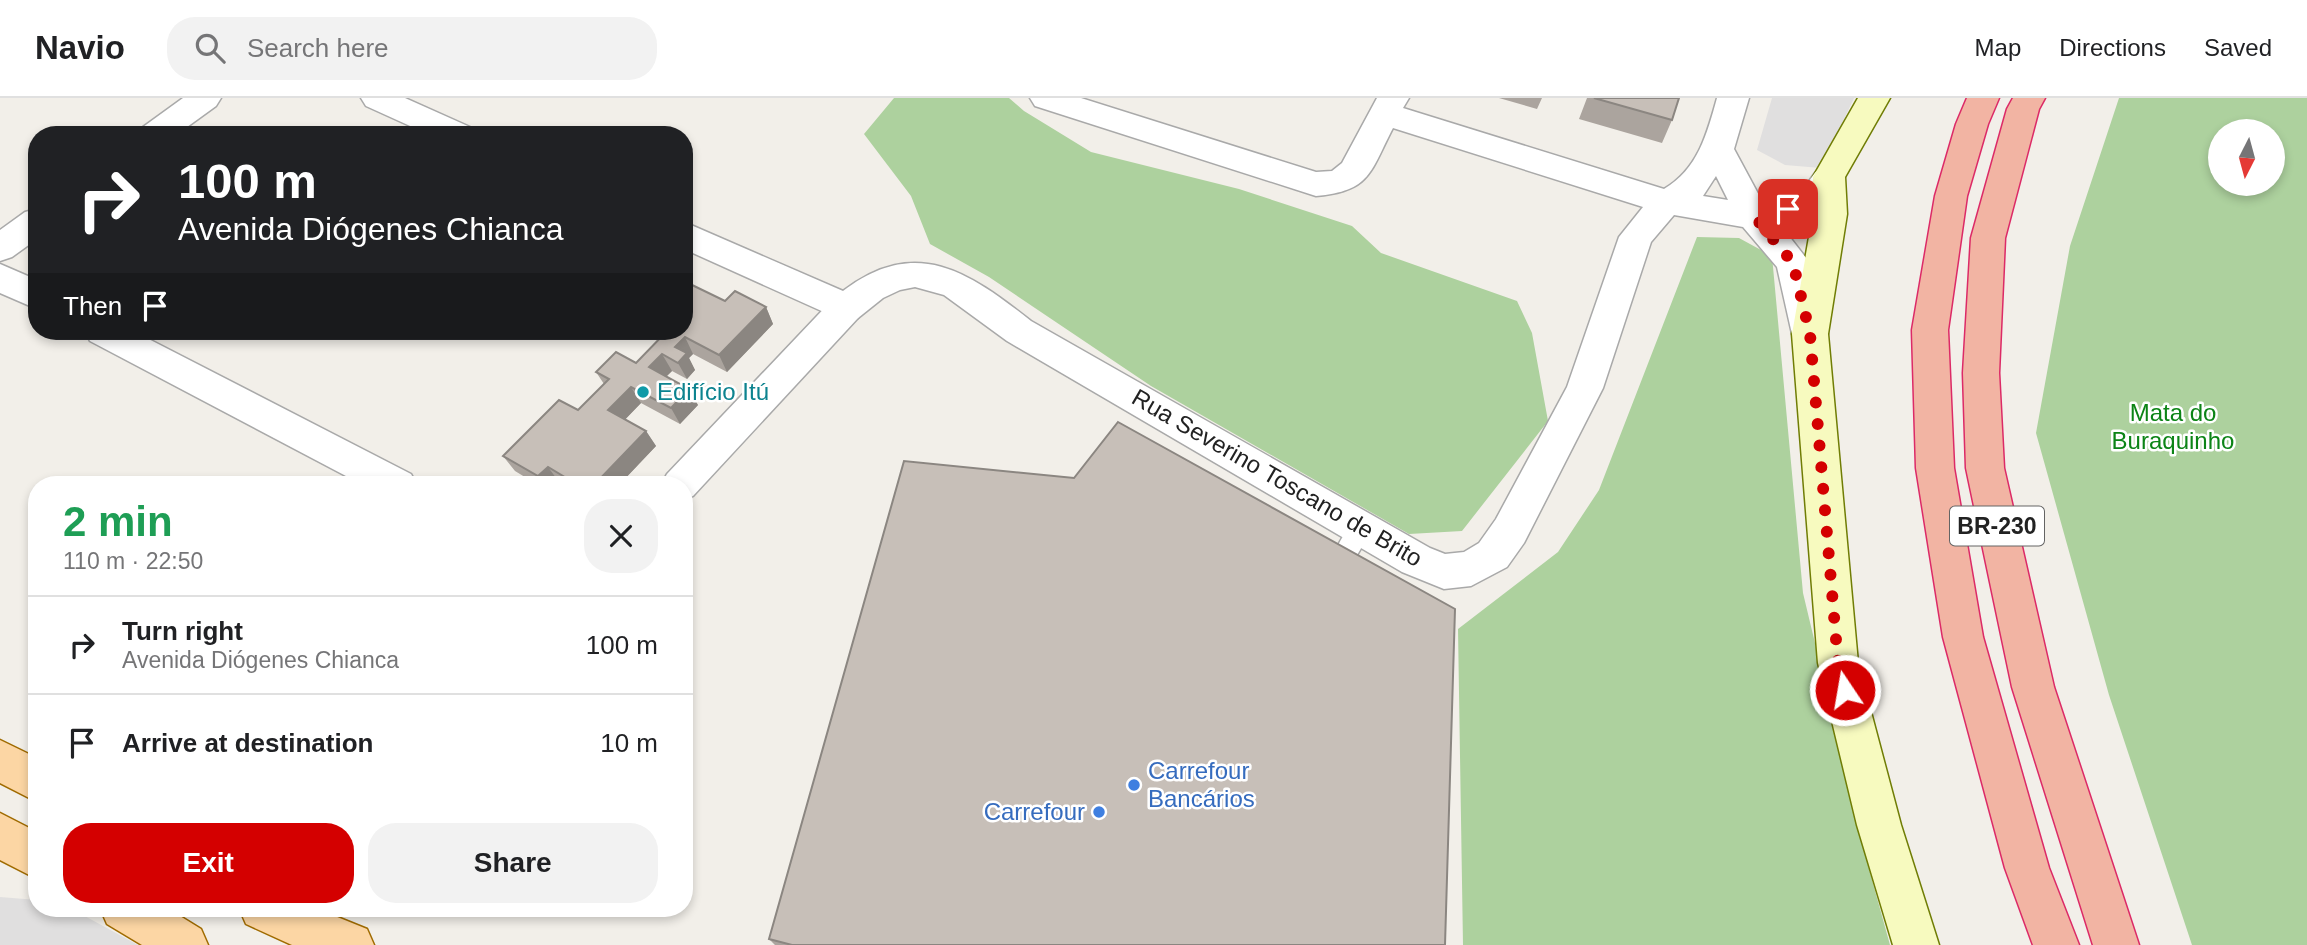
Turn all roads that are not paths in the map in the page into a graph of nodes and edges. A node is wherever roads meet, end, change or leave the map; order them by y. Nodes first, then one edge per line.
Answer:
1 (205, 98) edge
2 (377, 98) edge
3 (1046, 98) edge
4 (1733, 98) edge
5 (1874, 98) edge
6 (1983, 98) edge
7 (2029, 98) edge
8 (1389, 106) edge
9 (166, 126) edge
10 (440, 126) edge
11 (1718, 149) junction
12 (1829, 177) junction
13 (1667, 202) junction
14 (1754, 216) junction
15 (28, 228) edge
16 (693, 240) edge
17 (0, 248) edge
18 (0, 277) edge
19 (28, 291) edge
20 (846, 308) junction
21 (1810, 334) junction
22 (120, 340) edge
23 (381, 476) edge
24 (688, 476) edge
25 (1360, 528) junction
26 (1341, 561) edge
27 (0, 760) edge
28 (28, 775) edge
29 (0, 835) edge
30 (28, 852) edge
31 (138, 917) edge
32 (289, 917) edge
33 (185, 945) edge
34 (351, 945) edge
35 (1916, 945) edge
36 (2056, 945) edge
37 (2116, 945) edge

1 - 9 street
2 - 10 street
3 - 8 street
4 - 11 street, Rua Severino Toscano de Brito
5 - 12 main road
6 - 36 highway, BR-230
7 - 37 highway, BR-230
8 - 13 street
11 - 13 street, Rua Severino Toscano de Brito
11 - 14 street
12 - 14 street
12 - 21 main road
13 - 14 street
13 - 25 street, Rua Severino Toscano de Brito
14 - 21 street
15 - 17 street
16 - 20 street
18 - 19 street
20 - 24 street
20 - 25 street, Rua Severino Toscano de Brito
21 - 35 main road
22 - 23 street
25 - 26 lane
27 - 28 main road
29 - 30 main road
31 - 33 main road
32 - 34 main road

